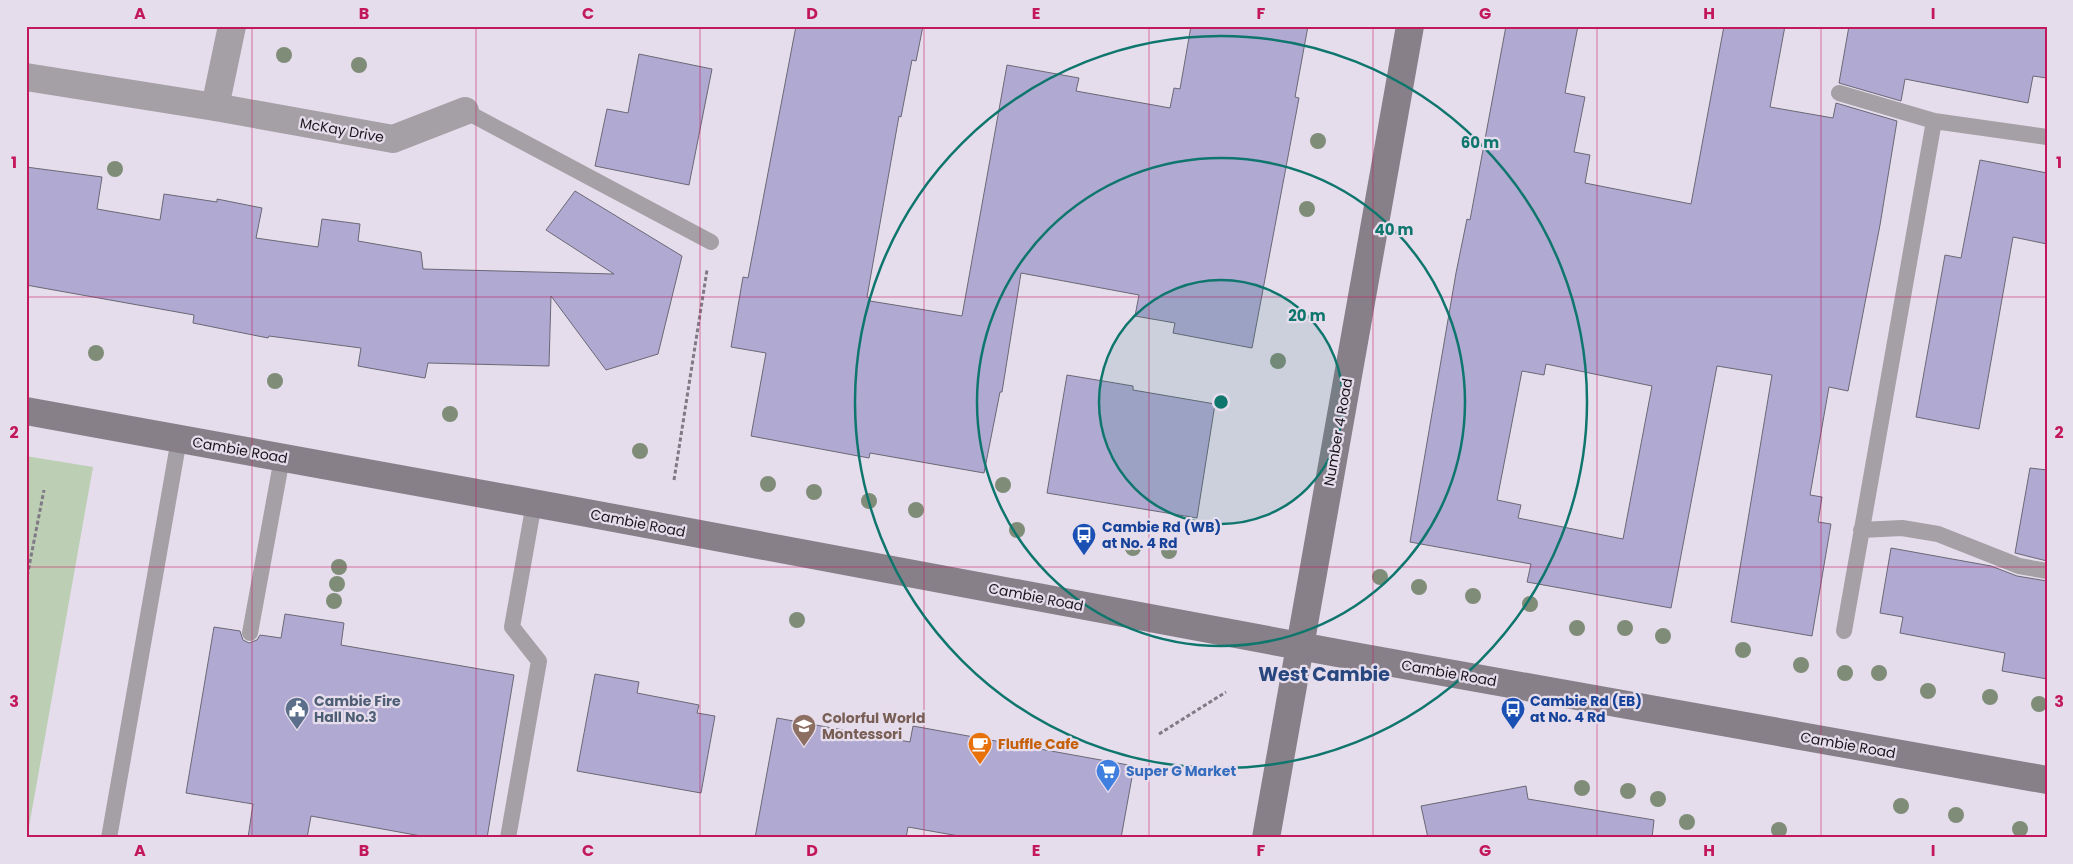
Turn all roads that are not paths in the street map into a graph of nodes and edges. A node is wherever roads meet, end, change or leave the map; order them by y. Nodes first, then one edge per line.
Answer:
1 (232, 26) edge
2 (1410, 26) edge
3 (26, 77) edge
4 (1839, 93) dead end
5 (215, 107) junction
6 (465, 111) joint
7 (1934, 121) junction
8 (2047, 137) edge
9 (711, 242) road end
10 (26, 411) edge
11 (179, 439) junction
12 (282, 458) junction
13 (534, 503) junction
14 (1861, 530) junction
15 (2047, 571) edge
16 (1844, 630) dead end
17 (250, 633) dead end
18 (1301, 646) junction
19 (2047, 780) edge
20 (109, 838) edge
21 (508, 838) edge
22 (1266, 838) edge

1 - 5 street
2 - 18 main road, Number 4 Road
3 - 5 street, McKay Drive
4 - 7 lane
5 - 6 street, McKay Drive
6 - 9 lane
7 - 8 lane
7 - 14 lane
10 - 11 main road, Cambie Road
11 - 12 main road, Cambie Road
11 - 20 lane
12 - 13 main road, Cambie Road
12 - 17 lane
13 - 18 main road, Cambie Road
13 - 21 lane
14 - 15 lane
14 - 16 lane
18 - 19 main road, Cambie Road
18 - 22 main road, Number 4 Road

